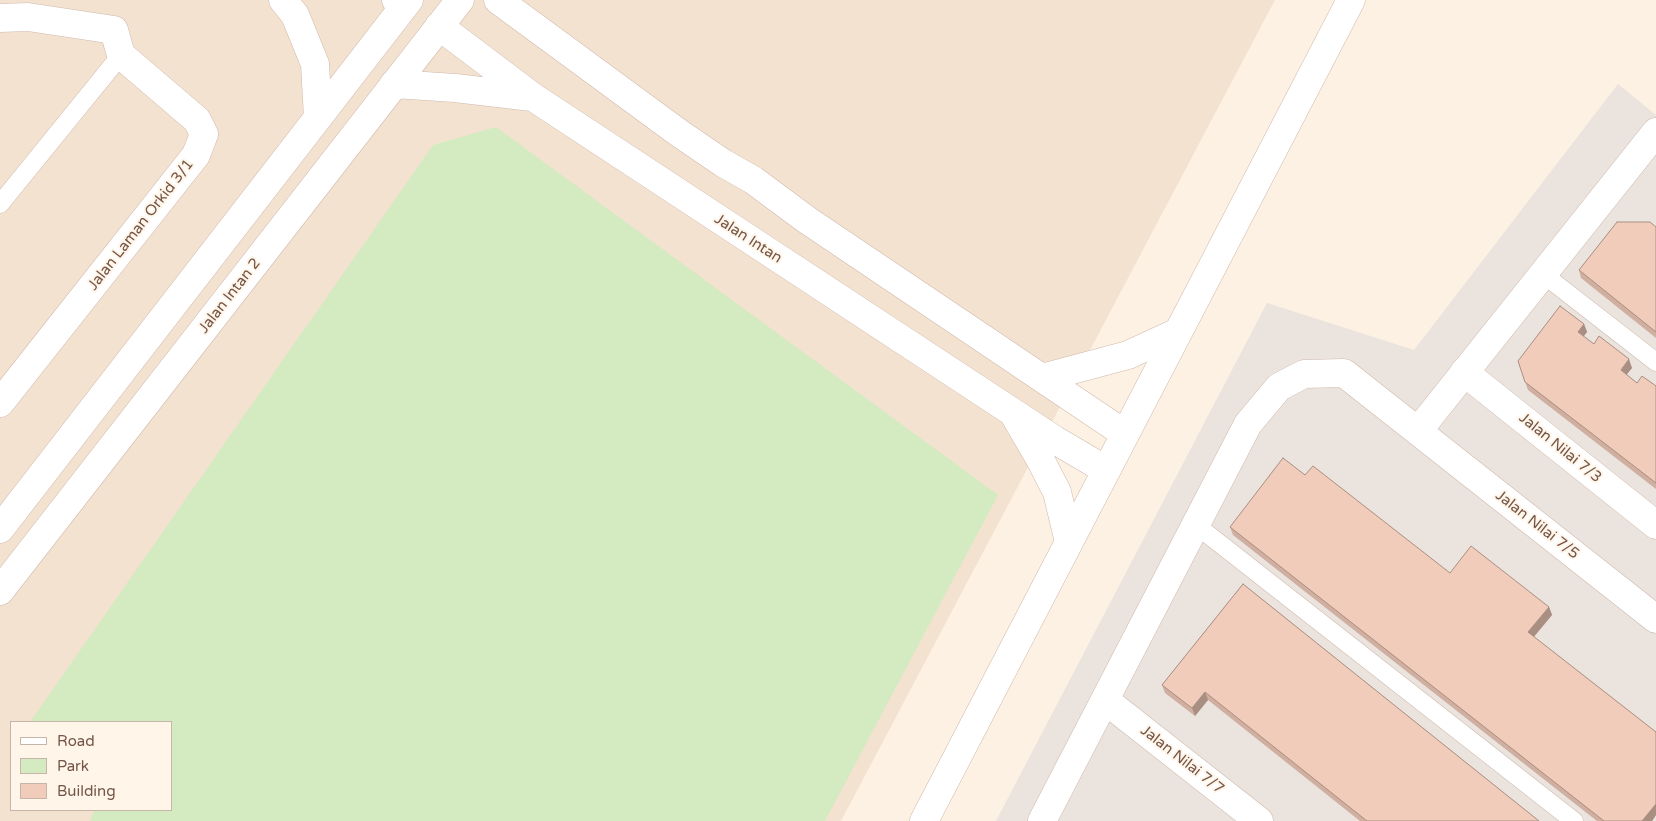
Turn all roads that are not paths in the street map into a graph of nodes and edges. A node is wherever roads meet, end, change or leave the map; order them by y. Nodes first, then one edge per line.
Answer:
1 (283, 0) edge
2 (460, 0) edge
3 (498, 0) edge
4 (1351, 0) edge
5 (403, 2) edge
6 (0, 18) edge
7 (439, 26) junction
8 (121, 55) junction
9 (394, 84) junction
10 (533, 97) junction
11 (318, 118) junction
12 (1650, 150) edge
13 (0, 204) edge
14 (1543, 274) junction
15 (1178, 332) junction
16 (1656, 362) edge
17 (1464, 372) junction
18 (1042, 378) junction
19 (0, 403) edge
20 (1010, 410) junction
21 (1418, 431) junction
22 (1125, 434) junction
23 (1106, 470) junction
24 (1196, 525) junction
25 (1656, 525) edge
26 (0, 529) edge
27 (1069, 542) junction
28 (0, 591) edge
29 (1656, 618) edge
30 (1106, 700) junction
31 (924, 821) edge
32 (1042, 821) edge
33 (1259, 821) edge
34 (1574, 821) edge

1 - 11 street
2 - 7 street, Jalan Intan 2
3 - 18 street
4 - 15 street
5 - 7 street, Jalan Intan
5 - 11 street
6 - 8 street
7 - 9 street, Jalan Intan 2
7 - 10 street, Jalan Intan
8 - 13 lane
8 - 19 street, Jalan Laman Orkid 3/1
9 - 10 street
9 - 28 street, Jalan Intan 2
10 - 20 street, Jalan Intan
11 - 26 street
12 - 14 street
14 - 16 lane
14 - 17 street
15 - 18 street
15 - 22 street
17 - 21 street
17 - 25 street, Jalan Nilai 7/3
18 - 22 street
20 - 23 street, Jalan Intan
20 - 27 street
21 - 24 street, Jalan Nilai 7/5
21 - 29 street, Jalan Nilai 7/5
22 - 23 street
23 - 27 street
24 - 30 street, Jalan Nilai 7/5
24 - 34 lane
27 - 31 street
30 - 32 street, Jalan Nilai 7/5
30 - 33 street, Jalan Nilai 7/7

